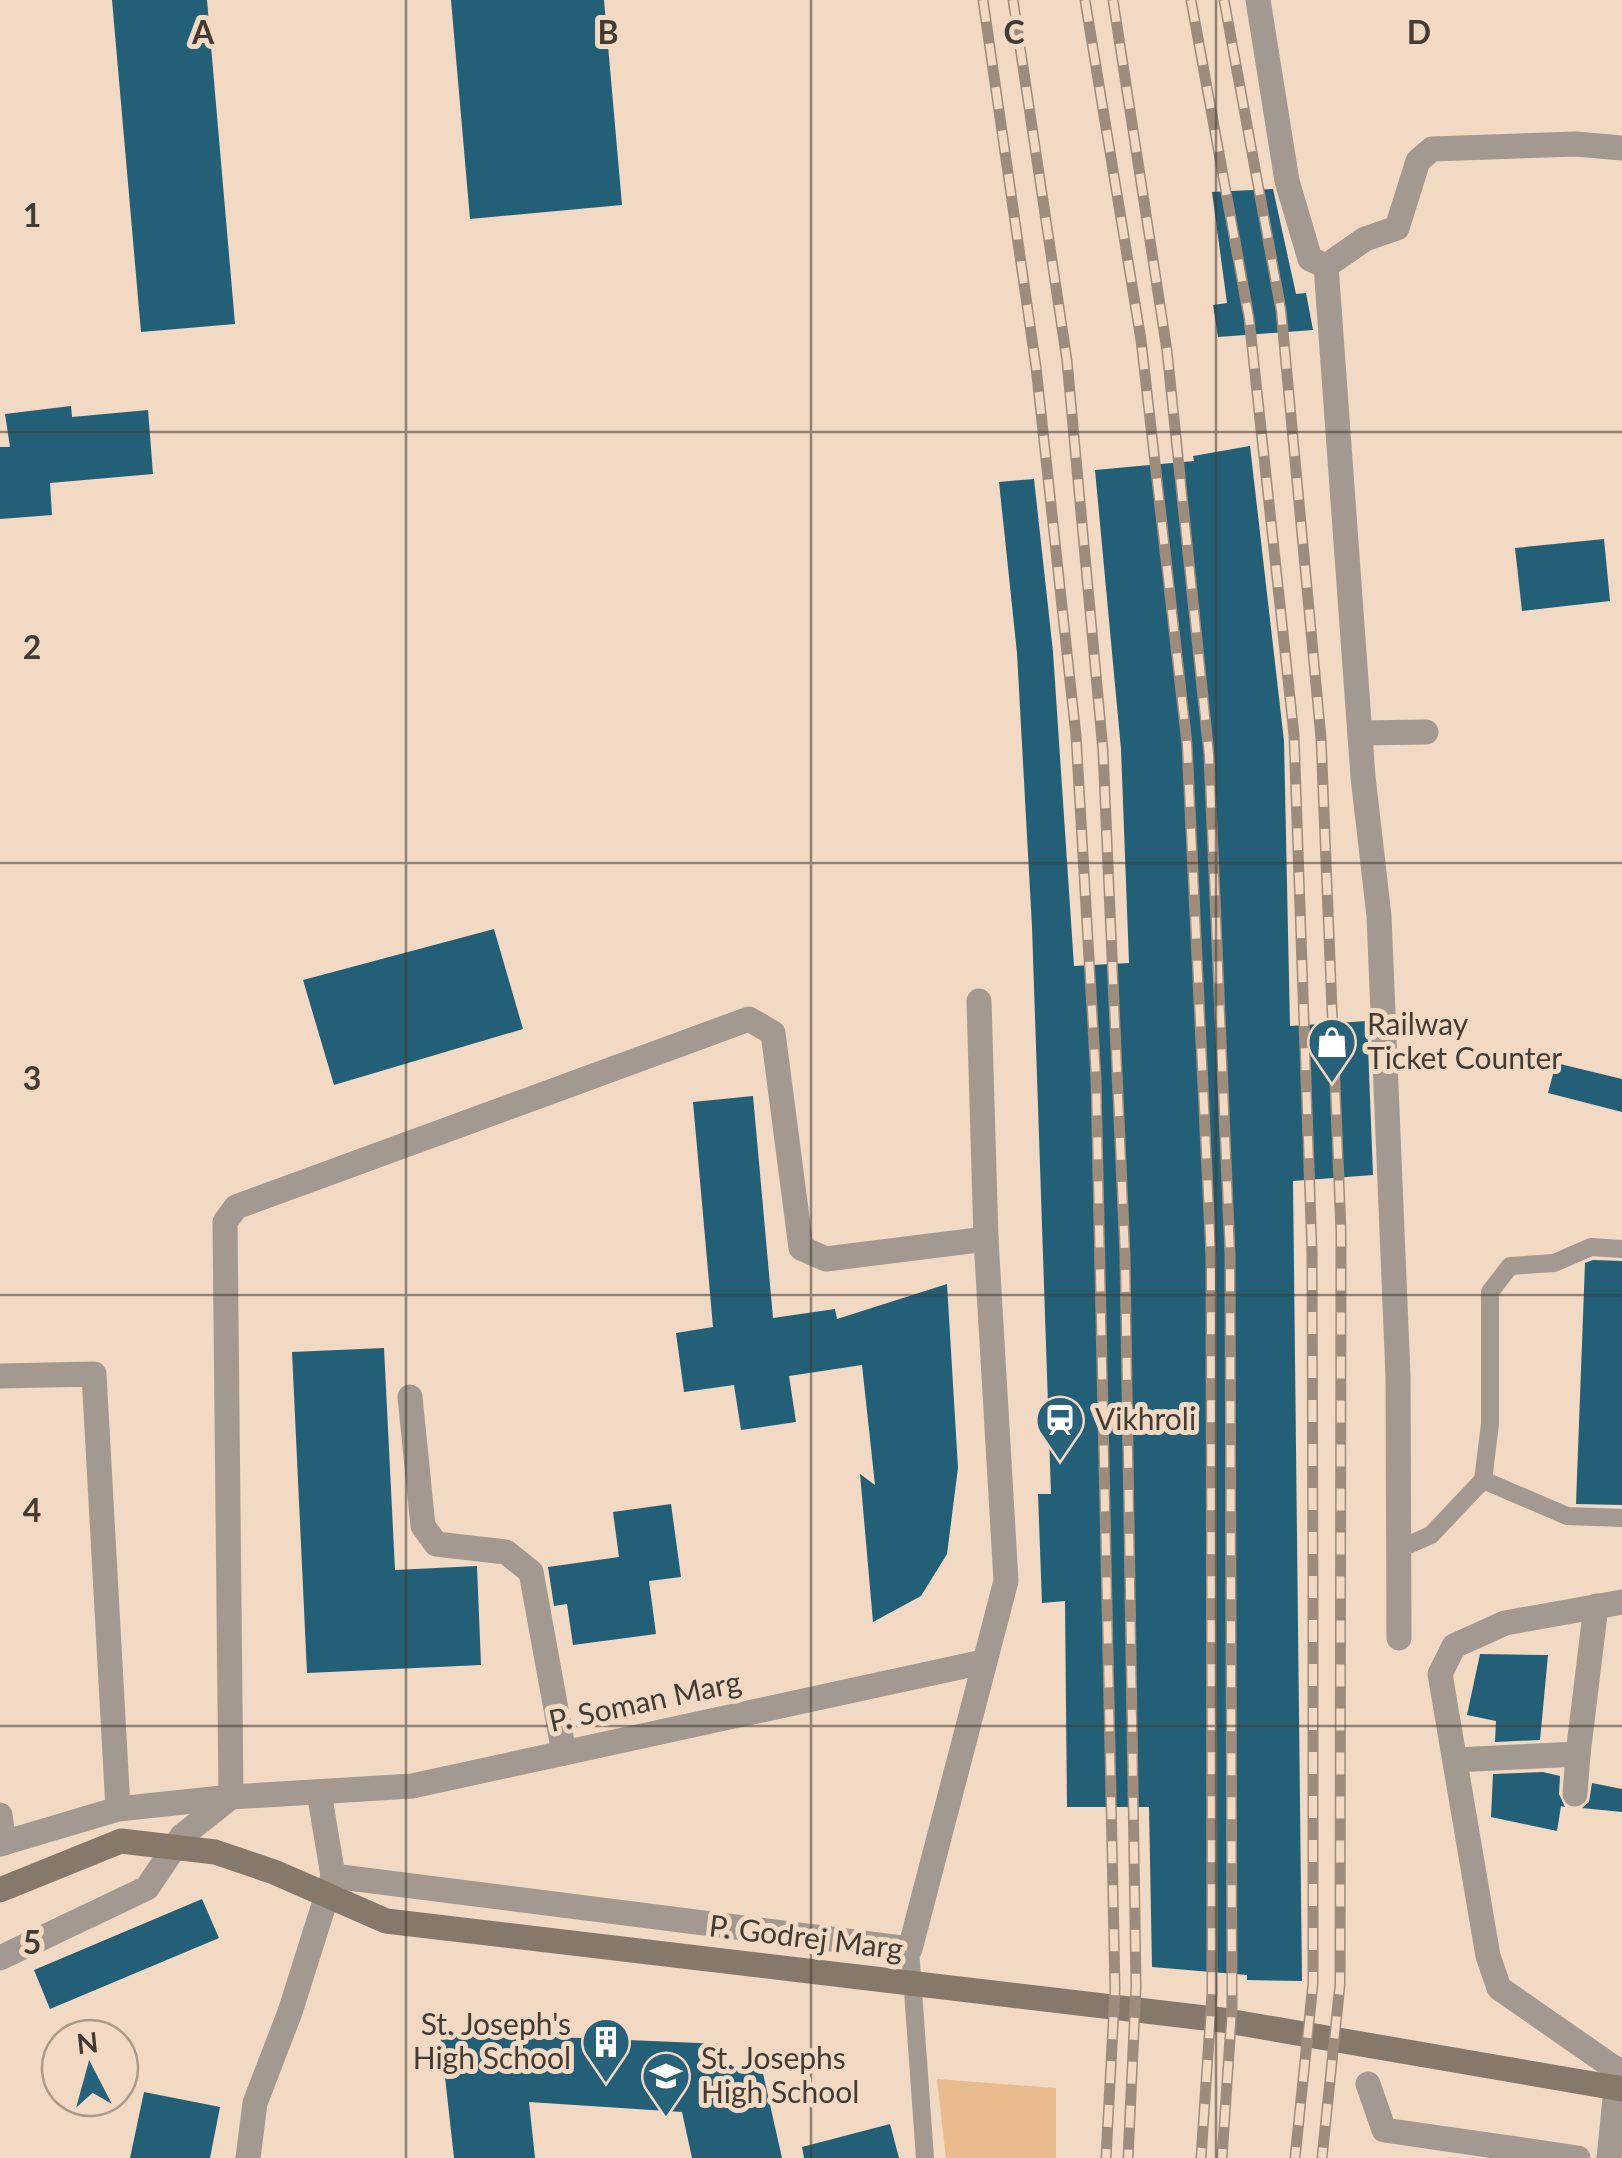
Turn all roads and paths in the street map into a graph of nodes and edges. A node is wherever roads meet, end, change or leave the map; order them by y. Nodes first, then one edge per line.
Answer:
1 (1258, 0) edge
2 (1622, 148) edge
3 (1326, 266) junction
4 (1426, 732) dead end
5 (1360, 733) junction
6 (978, 1001) dead end
7 (986, 1239) junction
8 (1622, 1249) edge
9 (0, 1376) edge
10 (410, 1397) dead end
11 (1483, 1480) junction
12 (1622, 1518) edge
13 (1399, 1550) junction
14 (1622, 1602) edge
15 (1596, 1606) junction
16 (1399, 1638) dead end
17 (983, 1662) junction
18 (564, 1753) junction
19 (1578, 1754) junction
20 (1455, 1760) junction
21 (319, 1792) junction
22 (1575, 1794) dead end
23 (231, 1797) junction
24 (118, 1809) junction
25 (0, 1814) edge
26 (2, 1844) edge
27 (332, 1876) junction
28 (0, 1890) edge
29 (910, 1949) junction
30 (0, 1958) edge
31 (1620, 2075) edge
32 (1368, 2084) dead end
33 (248, 2158) edge
34 (925, 2158) edge
35 (1578, 2158) edge
36 (1609, 2158) edge

1 - 3 street
2 - 3 street
3 - 5 street
4 - 5 street
5 - 13 street
6 - 7 street
7 - 17 street
7 - 23 street
8 - 11 lane
9 - 24 street
10 - 18 street
11 - 12 lane
11 - 13 lane
13 - 16 street
14 - 15 street
15 - 19 street
15 - 20 street
17 - 18 street, P. Soman Marg
17 - 29 street
18 - 21 street, P. Soman Marg
19 - 20 street
19 - 22 street
20 - 31 street
21 - 23 street, P. Soman Marg
21 - 27 street
23 - 24 street
23 - 30 street
24 - 26 street
25 - 26 street
27 - 29 street
27 - 33 street
28 - 31 street, P. Godrej Marg
29 - 34 lane
31 - 36 street
32 - 35 street

